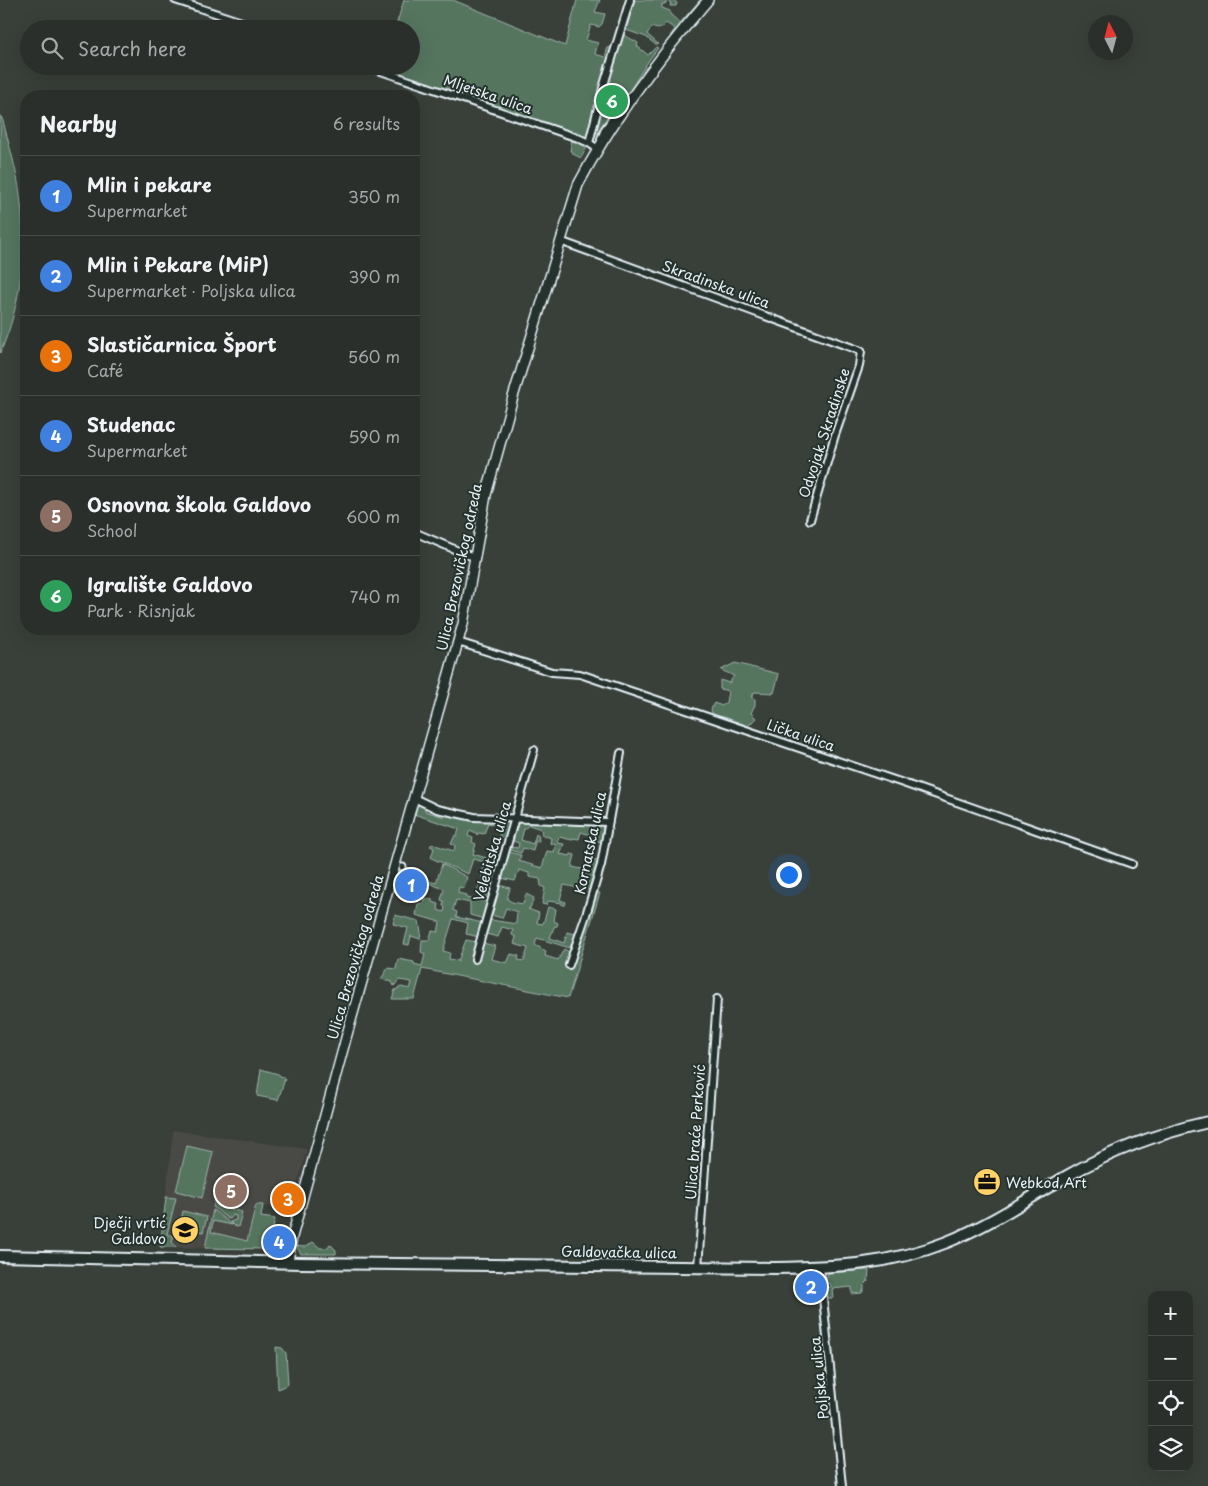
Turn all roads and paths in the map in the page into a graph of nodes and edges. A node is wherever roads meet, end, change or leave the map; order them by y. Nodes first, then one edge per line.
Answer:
1 (175, 0) edge
2 (630, 0) edge
3 (708, 0) edge
4 (236, 20) edge
5 (391, 75) edge
6 (590, 142) junction
7 (599, 147) junction
8 (560, 241) junction
9 (861, 354) joint
10 (810, 520) dead end
11 (420, 535) edge
12 (476, 557) junction
13 (458, 642) junction
14 (534, 750) dead end
15 (621, 753) dead end
16 (414, 798) junction
17 (515, 817) junction
18 (607, 822) junction
19 (1132, 864) dead end
20 (475, 959) dead end
21 (569, 965) dead end
22 (717, 999) dead end
23 (1208, 1122) edge
24 (0, 1256) edge
25 (288, 1261) junction
26 (698, 1267) junction
27 (820, 1268) junction
28 (842, 1486) edge

1 - 4 street
2 - 6 street
3 - 7 main road, Ulica Brezovičkog odreda
5 - 6 street, Mljetska ulica
6 - 7 street, Mljetska ulica
7 - 8 main road, Ulica Brezovičkog odreda
8 - 9 street, Skradinska ulica
8 - 12 main road, Ulica Brezovičkog odreda
9 - 10 street, Odvojak Skradinske
11 - 12 street
12 - 13 main road, Ulica Brezovičkog odreda
13 - 16 main road, Ulica Brezovičkog odreda
13 - 19 street, Lička ulica
14 - 17 street, Velebitska ulica
15 - 18 street, Kornatska ulica
16 - 17 street
16 - 25 main road, Ulica Brezovičkog odreda
17 - 18 street
17 - 20 street, Velebitska ulica
18 - 21 street, Kornatska ulica
22 - 26 street, Ulica braće Perković
23 - 27 main road, Galdovačka ulica
24 - 25 main road, Galdovačka ulica
25 - 26 main road, Galdovačka ulica
26 - 27 main road, Galdovačka ulica
27 - 28 street, Poljska ulica

